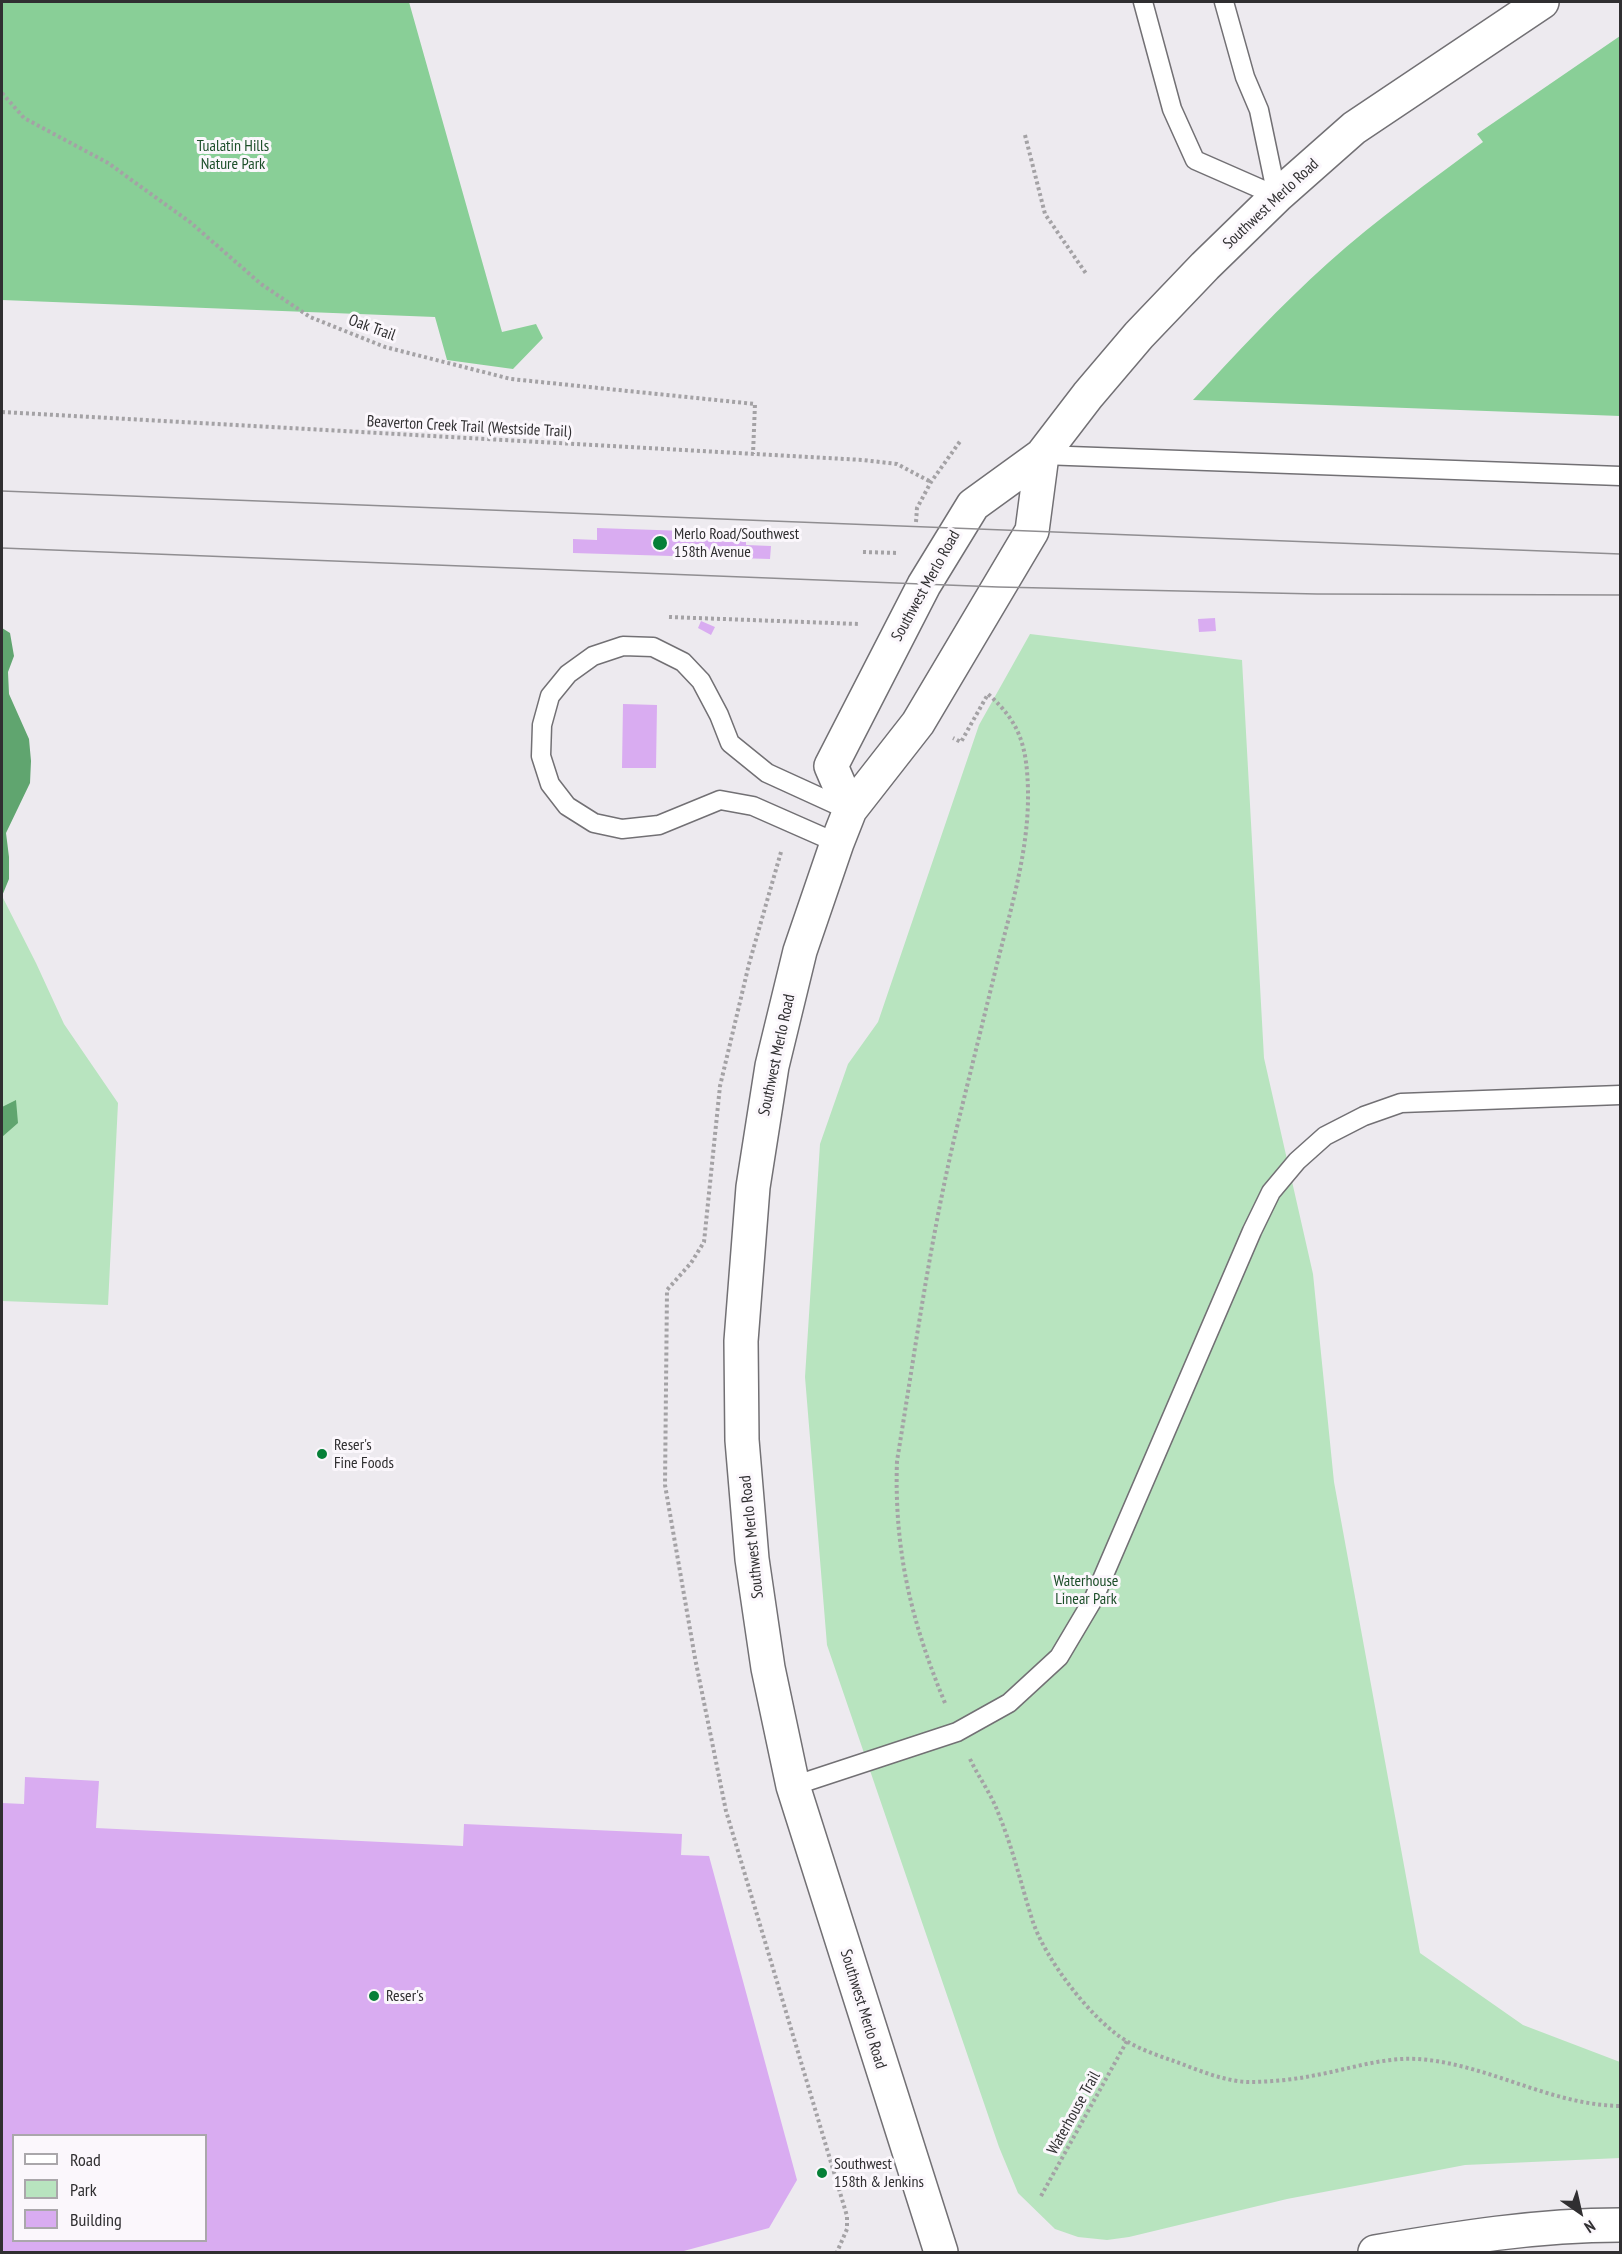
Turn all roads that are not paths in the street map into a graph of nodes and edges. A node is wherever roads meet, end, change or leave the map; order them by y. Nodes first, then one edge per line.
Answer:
1 (1143, 2) edge
2 (1224, 2) edge
3 (1542, 2) edge
4 (1277, 196) junction
5 (1042, 455) junction
6 (1620, 476) edge
7 (850, 810) junction
8 (837, 843) junction
9 (1620, 1095) edge
10 (793, 1786) junction
11 (1620, 2225) edge
12 (941, 2253) edge
13 (1375, 2253) edge

1 - 4 lane
2 - 4 lane
3 - 4 street, Southwest Merlo Road
4 - 5 street, Southwest Merlo Road
5 - 6 lane
5 - 7 street, Southwest Merlo Road
5 - 7 street, Southwest Merlo Road
7 - 8 street, Southwest Merlo Road
7 - 8 lane
8 - 10 street, Southwest Merlo Road
9 - 10 lane
10 - 12 street, Southwest Merlo Road
11 - 13 street

